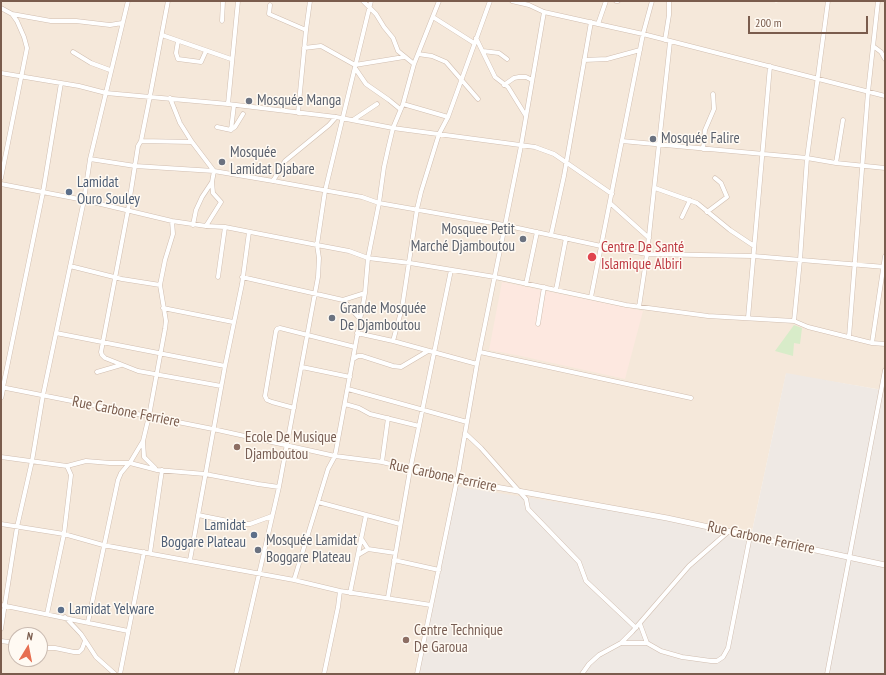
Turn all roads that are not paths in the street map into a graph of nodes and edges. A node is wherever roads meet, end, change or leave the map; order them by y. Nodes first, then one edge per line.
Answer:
1 (128, 1) edge
2 (168, 1) edge
3 (222, 1) edge
4 (238, 1) edge
5 (310, 1) edge
6 (363, 1) edge
7 (371, 1) edge
8 (439, 1) edge
9 (490, 1) edge
10 (512, 1) edge
11 (606, 1) edge
12 (652, 1) edge
13 (669, 1) edge
14 (828, 1) edge
15 (878, 1) edge
16 (529, 3) edge
17 (270, 5) dead end
18 (369, 7) junction
19 (1, 8) edge
20 (544, 12) junction
21 (12, 14) junction
22 (433, 17) junction
23 (222, 21) dead end
24 (591, 22) junction
25 (122, 23) junction
26 (598, 24) junction
27 (306, 30) junction
28 (643, 34) junction
29 (162, 35) junction
30 (476, 38) junction
31 (665, 40) junction
32 (178, 41) junction
33 (670, 42) junction
34 (474, 43) junction
35 (873, 46) junction
36 (304, 48) junction
37 (206, 50) junction
38 (640, 50) junction
39 (73, 52) dead end
40 (482, 52) junction
41 (418, 54) junction
42 (404, 57) junction
43 (507, 58) dead end
44 (232, 59) junction
45 (885, 59) edge
46 (584, 60) junction
47 (414, 64) junction
48 (355, 66) junction
49 (770, 66) junction
50 (110, 70) junction
51 (1, 73) edge
52 (21, 75) junction
53 (818, 79) junction
54 (461, 80) junction
55 (532, 80) junction
56 (61, 83) junction
57 (504, 85) junction
58 (868, 92) junction
59 (106, 93) junction
60 (713, 94) dead end
61 (150, 96) junction
62 (885, 96) edge
63 (170, 98) junction
64 (478, 99) dead end
65 (228, 104) junction
66 (377, 104) dead end
67 (403, 104) junction
68 (234, 105) junction
69 (400, 110) junction
70 (298, 113) junction
71 (243, 114) dead end
72 (526, 116) junction
73 (336, 117) junction
74 (448, 117) junction
75 (342, 119) junction
76 (353, 120) junction
77 (843, 120) dead end
78 (217, 127) dead end
79 (393, 128) junction
80 (231, 130) junction
81 (439, 134) junction
82 (622, 140) junction
83 (141, 141) junction
84 (192, 142) junction
85 (658, 144) junction
86 (521, 146) junction
87 (703, 149) junction
88 (763, 155) junction
89 (807, 158) junction
90 (90, 159) junction
91 (565, 162) junction
92 (836, 163) junction
93 (863, 165) junction
94 (135, 166) junction
95 (885, 168) edge
96 (214, 171) junction
97 (1, 178) edge
98 (715, 178) dead end
99 (273, 181) junction
100 (212, 182) junction
101 (1, 184) edge
102 (654, 188) junction
103 (325, 191) junction
104 (43, 192) junction
105 (612, 194) junction
106 (84, 200) junction
107 (690, 200) junction
108 (380, 203) junction
109 (610, 203) junction
110 (417, 209) junction
111 (128, 210) junction
112 (707, 212) junction
113 (682, 217) dead end
114 (172, 221) junction
115 (193, 225) junction
116 (504, 225) junction
117 (206, 226) junction
118 (225, 228) junction
119 (249, 232) junction
120 (538, 232) junction
121 (551, 235) junction
122 (566, 238) junction
123 (649, 238) junction
124 (317, 245) junction
125 (602, 246) junction
126 (754, 246) junction
127 (647, 254) junction
128 (753, 256) junction
129 (885, 256) edge
130 (368, 258) junction
131 (800, 260) junction
132 (410, 263) junction
133 (854, 264) junction
134 (70, 266) junction
135 (884, 267) edge
136 (451, 270) junction
137 (114, 276) junction
138 (218, 277) dead end
139 (242, 277) junction
140 (495, 277) junction
141 (526, 284) junction
142 (160, 285) junction
143 (544, 288) junction
144 (556, 290) junction
145 (365, 293) junction
146 (315, 295) junction
147 (591, 297) junction
148 (343, 300) junction
149 (639, 307) junction
150 (163, 308) junction
151 (748, 318) junction
152 (360, 319) junction
153 (794, 321) junction
154 (233, 322) junction
155 (538, 324) dead end
156 (56, 332) junction
157 (357, 333) junction
158 (306, 336) junction
159 (849, 337) junction
160 (393, 341) junction
161 (102, 342) junction
162 (872, 343) junction
163 (885, 344) edge
164 (355, 347) junction
165 (428, 351) junction
166 (434, 352) junction
167 (480, 352) junction
168 (161, 353) junction
169 (353, 359) junction
170 (477, 364) junction
171 (121, 365) junction
172 (225, 366) junction
173 (302, 367) junction
174 (885, 370) edge
175 (96, 372) dead end
176 (157, 374) junction
177 (350, 377) junction
178 (221, 386) junction
179 (2, 387) edge
180 (348, 389) junction
181 (43, 395) junction
182 (1, 397) edge
183 (691, 398) dead end
184 (345, 404) junction
185 (294, 408) junction
186 (422, 410) junction
187 (149, 416) junction
188 (388, 418) junction
189 (467, 422) junction
190 (419, 426) junction
191 (213, 429) junction
192 (465, 433) junction
193 (143, 441) junction
194 (287, 445) junction
195 (335, 456) junction
196 (1, 457) edge
197 (32, 461) junction
198 (382, 462) junction
199 (130, 463) junction
200 (68, 466) junction
201 (157, 470) junction
202 (162, 470) junction
203 (410, 470) junction
204 (205, 474) junction
205 (457, 480) junction
206 (279, 487) junction
207 (518, 492) junction
208 (318, 502) junction
209 (198, 515) junction
210 (366, 515) junction
211 (272, 516) junction
212 (1, 524) edge
213 (400, 524) junction
214 (17, 527) junction
215 (728, 532) junction
216 (64, 534) junction
217 (750, 536) junction
218 (361, 538) junction
219 (103, 545) junction
220 (368, 549) junction
221 (144, 552) junction
222 (150, 553) junction
223 (395, 553) junction
224 (358, 555) junction
225 (848, 557) junction
226 (190, 560) junction
227 (394, 560) junction
228 (885, 565) edge
229 (439, 570) junction
230 (258, 574) junction
231 (294, 580) junction
232 (340, 591) junction
233 (350, 593) junction
234 (388, 597) junction
235 (431, 604) junction
236 (3, 606) edge
237 (47, 614) junction
238 (64, 617) junction
239 (88, 622) junction
240 (640, 624) junction
241 (636, 628) junction
242 (1, 629) edge
243 (128, 631) junction
244 (85, 641) junction
245 (621, 643) junction
246 (647, 643) junction
247 (48, 648) edge
248 (115, 674) edge
249 (120, 674) edge
250 (236, 674) edge
251 (324, 674) edge
252 (417, 674) edge
253 (582, 674) edge
254 (827, 674) edge

1 - 25 street
2 - 29 street
3 - 23 street
4 - 44 street
5 - 27 street
6 - 18 street
7 - 18 street
8 - 22 street
9 - 30 street
10 - 16 street
11 - 26 street
12 - 28 street
13 - 31 street
14 - 53 street
15 - 35 street
16 - 20 street
17 - 27 street
18 - 42 street
18 - 48 street
19 - 21 street
20 - 24 street
20 - 55 street
21 - 25 street
21 - 52 street
22 - 34 street
22 - 41 street
24 - 26 street
24 - 46 street
25 - 50 street
26 - 28 street
27 - 36 street
28 - 31 street
28 - 38 street
29 - 32 street
29 - 61 street
30 - 34 street
30 - 40 street
31 - 33 street
32 - 37 street
32 - 37 street
33 - 49 street
33 - 85 street
34 - 54 street
35 - 45 street
35 - 58 street
36 - 48 street
36 - 70 street
37 - 44 street
38 - 46 street
38 - 82 street
39 - 50 street
40 - 43 street
40 - 57 street
41 - 47 street
41 - 54 street
42 - 47 street
42 - 48 street
44 - 65 street
46 - 91 street
47 - 67 street
48 - 69 street
48 - 75 street
49 - 53 street
49 - 88 street
50 - 59 street
51 - 52 street
52 - 56 street
52 - 97 street
53 - 58 street
53 - 89 street
54 - 64 street
54 - 74 street
55 - 57 street
55 - 72 street
56 - 59 street
56 - 104 street
57 - 72 street
58 - 62 street
58 - 93 street
59 - 61 street
59 - 90 street
60 - 87 street
61 - 63 street
61 - 83 street
63 - 65 street
63 - 84 street
65 - 68 street
66 - 76 street
67 - 69 street
67 - 74 street
68 - 70 street
68 - 80 street
69 - 79 street
70 - 73 street
71 - 80 street
72 - 86 street
73 - 75 street
73 - 99 street
74 - 81 street
75 - 76 street
75 - 103 street
76 - 79 street
77 - 92 street
78 - 80 street
79 - 81 street
79 - 108 street
81 - 86 street
81 - 110 street
82 - 85 street
82 - 105 street
83 - 84 street
83 - 94 street
84 - 96 street
85 - 87 street
85 - 102 street
86 - 91 street
86 - 116 street
87 - 88 street
88 - 89 street
88 - 126 street
89 - 92 street
89 - 131 street
90 - 94 street
90 - 106 street
91 - 105 street
91 - 121 street
92 - 93 street
93 - 95 street
93 - 133 street
94 - 96 street
94 - 111 street
96 - 99 street
96 - 100 street
98 - 112 street
99 - 103 street
100 - 115 street
100 - 117 street
101 - 104 street
102 - 107 street
102 - 123 street
103 - 108 street
103 - 124 street
104 - 106 street
104 - 179 street
105 - 109 street
106 - 111 street
106 - 134 street
107 - 112 street
107 - 113 street
108 - 110 street
108 - 130 street
109 - 123 street
109 - 125 street
110 - 116 street
110 - 132 street
111 - 114 street
111 - 137 street
112 - 126 street
114 - 115 street
114 - 142 street
115 - 117 street
116 - 120 street
116 - 140 street
117 - 118 street
118 - 119 street
118 - 138 street
119 - 124 street
119 - 139 street
120 - 121 street
120 - 141 street
121 - 122 street
122 - 125 street
122 - 144 street
123 - 127 street
124 - 130 street
124 - 146 street
125 - 127 street
125 - 147 street
126 - 128 street
127 - 128 street
127 - 149 street
128 - 131 street
128 - 151 street
129 - 135 street
130 - 132 street
130 - 145 street
131 - 133 street
131 - 153 street
132 - 136 street
132 - 160 street
133 - 135 street
133 - 159 street
134 - 137 street
134 - 156 street
135 - 162 street
136 - 140 street
136 - 166 street
137 - 142 street
137 - 161 street
139 - 146 street
139 - 154 street
140 - 141 street
140 - 167 street
141 - 143 street
142 - 150 street
143 - 144 street
143 - 155 street
144 - 147 street
145 - 148 street
145 - 152 street
146 - 148 street
146 - 158 street
147 - 149 street
148 - 152 street
149 - 151 street
150 - 154 street
150 - 168 street
151 - 153 street
152 - 157 street
153 - 159 street
154 - 172 street
156 - 161 street
156 - 181 street
157 - 160 street
157 - 164 street
158 - 164 street
158 - 173 street
158 - 185 street
159 - 162 street
160 - 165 street
161 - 168 street
161 - 171 street
162 - 163 street
164 - 169 street
165 - 166 street
165 - 169 street
166 - 170 street
166 - 186 street
167 - 170 street
167 - 183 street
168 - 172 street
168 - 176 street
169 - 177 street
170 - 189 street
171 - 175 street
171 - 176 street
172 - 178 street
173 - 177 street
173 - 185 street
174 - 225 street
176 - 178 street
176 - 187 street
177 - 180 street
178 - 191 street
179 - 181 street, Rue Carbone Ferriere
179 - 182 street
180 - 184 street
180 - 186 street
181 - 187 street, Rue Carbone Ferriere
181 - 197 street
184 - 188 street
184 - 195 street
185 - 194 street
186 - 189 street
186 - 190 street
187 - 191 street, Rue Carbone Ferriere
187 - 193 street
188 - 190 street
188 - 198 street
189 - 192 street
190 - 203 street
191 - 194 street, Rue Carbone Ferriere
191 - 204 street
192 - 205 street
192 - 207 street
193 - 199 street
193 - 201 street
194 - 195 street, Rue Carbone Ferriere
194 - 206 street
195 - 198 street, Rue Carbone Ferriere
195 - 208 street
196 - 197 street
197 - 200 street
197 - 214 street
198 - 203 street, Rue Carbone Ferriere
199 - 200 street
199 - 201 street
199 - 219 street
200 - 216 street
201 - 202 street
202 - 204 street
202 - 222 street
203 - 205 street, Rue Carbone Ferriere
203 - 213 street
204 - 206 street
204 - 209 street
205 - 207 street, Rue Carbone Ferriere
205 - 229 street
206 - 211 street
207 - 215 street, Rue Carbone Ferriere
207 - 241 street
208 - 210 street
208 - 231 street
209 - 211 street
209 - 226 street
210 - 213 street
210 - 218 street
211 - 230 street
212 - 214 street
213 - 223 street
214 - 216 street
214 - 236 street
215 - 217 street, Rue Carbone Ferriere
215 - 240 street
216 - 219 street
216 - 237 street
217 - 225 street, Rue Carbone Ferriere
217 - 246 street
218 - 220 street
218 - 224 street
219 - 221 street
219 - 239 street
220 - 223 street
220 - 224 street
221 - 222 street
221 - 243 street
222 - 226 street
223 - 227 street
224 - 233 street
225 - 228 street, Rue Carbone Ferriere
225 - 254 street
226 - 230 street
227 - 229 street
227 - 234 street
229 - 235 street
230 - 231 street
230 - 250 street
231 - 232 street
232 - 233 street
232 - 251 street
233 - 234 street
234 - 235 street
235 - 252 street
236 - 237 street
236 - 242 street
237 - 238 street
238 - 239 street
238 - 244 street
239 - 243 street
240 - 241 street
240 - 246 street
241 - 245 street
243 - 249 street
244 - 247 street
244 - 248 street
245 - 246 street
245 - 253 street

